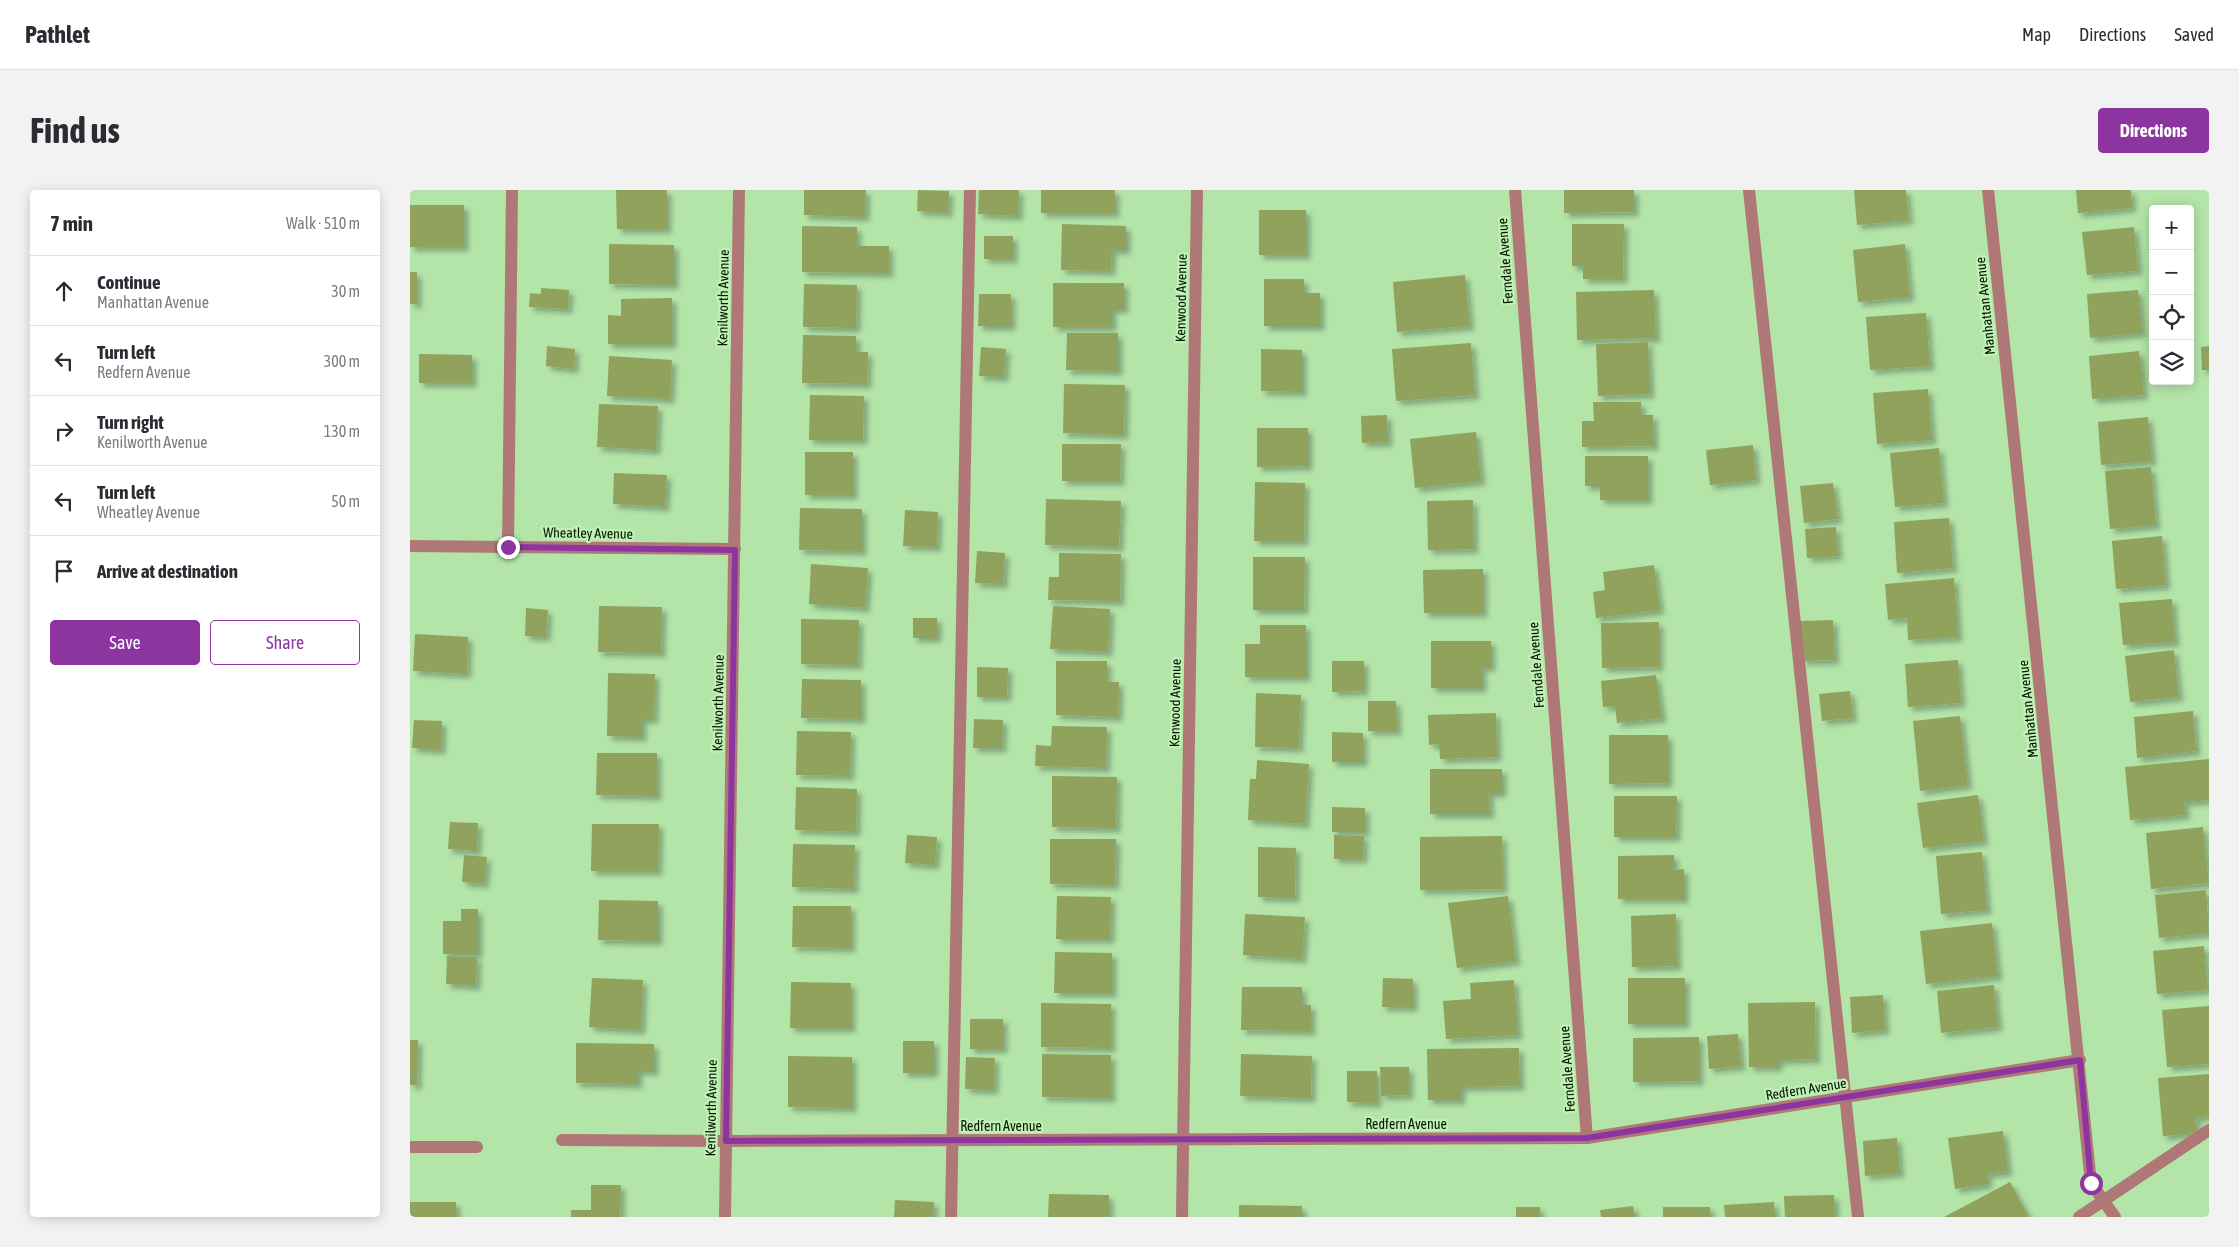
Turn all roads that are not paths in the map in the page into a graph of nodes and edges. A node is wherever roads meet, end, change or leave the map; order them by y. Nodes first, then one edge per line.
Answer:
1 (512, 190) edge
2 (739, 190) edge
3 (970, 190) edge
4 (1197, 190) edge
5 (1515, 190) edge
6 (1749, 190) edge
7 (1988, 190) edge
8 (410, 546) edge
9 (508, 547) junction
10 (735, 550) junction
11 (2080, 1060) junction
12 (1844, 1098) junction
13 (2209, 1130) edge
14 (1587, 1138) junction
15 (562, 1140) dead end
16 (1183, 1140) junction
17 (726, 1141) junction
18 (952, 1141) junction
19 (410, 1147) edge
20 (477, 1147) dead end
21 (2104, 1200) junction
22 (725, 1217) edge
23 (951, 1217) edge
24 (1182, 1217) edge
25 (1858, 1217) edge
26 (2079, 1217) edge
27 (2115, 1217) edge

1 - 9 street
2 - 10 street, Kenilworth Avenue
3 - 18 street
4 - 16 street, Kenwood Avenue
5 - 14 street, Ferndale Avenue
6 - 12 street
7 - 11 street, Manhattan Avenue
8 - 9 street, Wheatley Avenue
9 - 10 street, Wheatley Avenue
10 - 17 street, Kenilworth Avenue
11 - 12 street, Redfern Avenue
11 - 21 street, Manhattan Avenue
12 - 14 street, Redfern Avenue
12 - 25 street
13 - 21 street
14 - 16 street, Redfern Avenue
15 - 17 street, Redfern Avenue
16 - 18 street, Redfern Avenue
16 - 24 street, Kenwood Avenue
17 - 18 street, Redfern Avenue
17 - 22 street, Kenilworth Avenue
18 - 23 street
19 - 20 street
21 - 26 street
21 - 27 street, Manhattan Avenue

